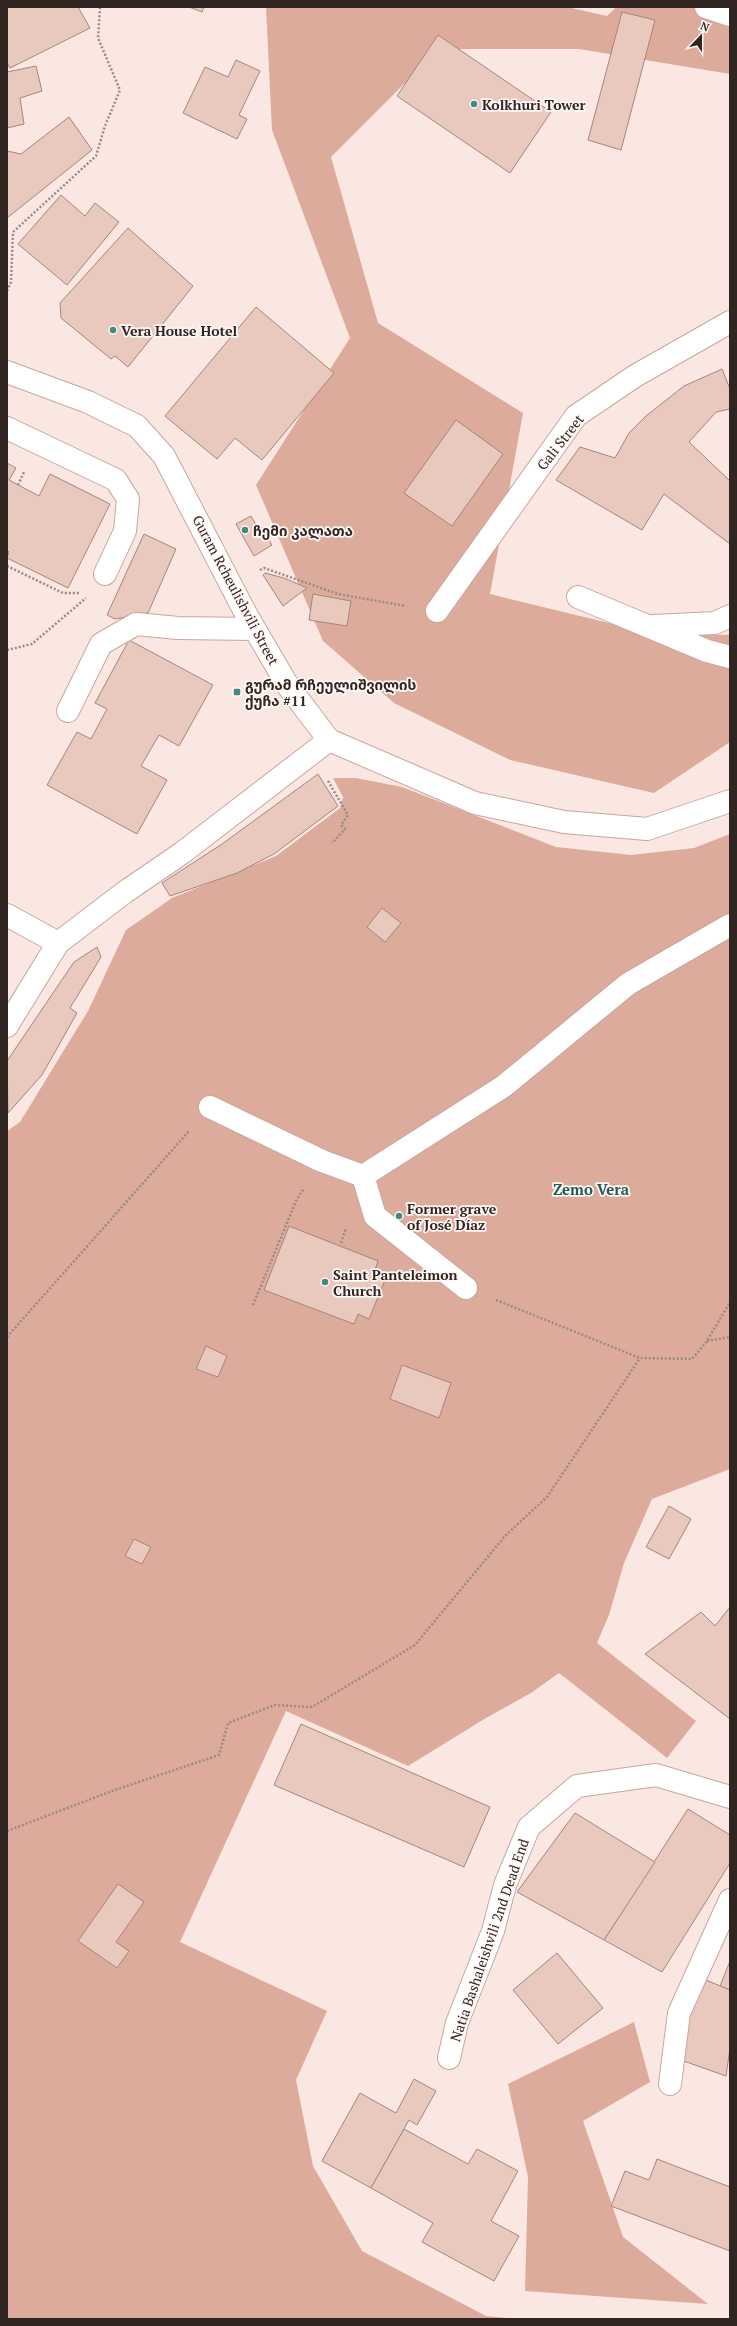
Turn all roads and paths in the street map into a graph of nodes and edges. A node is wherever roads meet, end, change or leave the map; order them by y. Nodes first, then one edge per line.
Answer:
1 (100, 7) edge
2 (706, 7) edge
3 (730, 15) edge
4 (7, 292) edge
5 (730, 322) edge
6 (7, 372) edge
7 (7, 428) edge
8 (7, 566) edge
9 (264, 568) dead end
10 (105, 574) joint
11 (92, 593) junction
12 (578, 597) dead end
13 (437, 611) joint
14 (730, 616) edge
15 (648, 627) junction
16 (254, 629) junction
17 (7, 650) edge
18 (730, 657) edge
19 (68, 712) dead end
20 (329, 740) junction
21 (327, 778) dead end
22 (730, 802) edge
23 (332, 843) dead end
24 (7, 915) edge
25 (730, 925) edge
26 (58, 943) junction
27 (7, 1026) edge
28 (210, 1107) joint
29 (322, 1161) junction
30 (363, 1176) junction
31 (466, 1288) joint
32 (730, 1302) edge
33 (253, 1305) dead end
34 (7, 1337) edge
35 (730, 1337) edge
36 (707, 1341) junction
37 (640, 1358) junction
38 (730, 1797) edge
39 (7, 1831) edge
40 (730, 1900) edge
41 (449, 2058) dead end
42 (670, 2084) dead end

1 - 4 path
2 - 3 street
5 - 13 street, Gali Street
6 - 16 street, Guram Rcheulishvili Street
7 - 10 street
8 - 11 path
9 - 13 path
10 - 11 path
11 - 17 path
12 - 15 street
14 - 15 street
15 - 18 street
16 - 19 street
16 - 20 street, Guram Rcheulishvili Street
20 - 22 street, Guram Rcheulishvili Street
20 - 26 street
21 - 23 path
24 - 26 street
25 - 30 street
26 - 27 street
28 - 29 street
28 - 34 path
29 - 30 street
29 - 33 path
30 - 31 street
31 - 37 path
32 - 36 path
35 - 36 path
36 - 37 path
37 - 39 path
38 - 41 street, Natia Bashaleishvili 2nd Dead End
40 - 42 street

